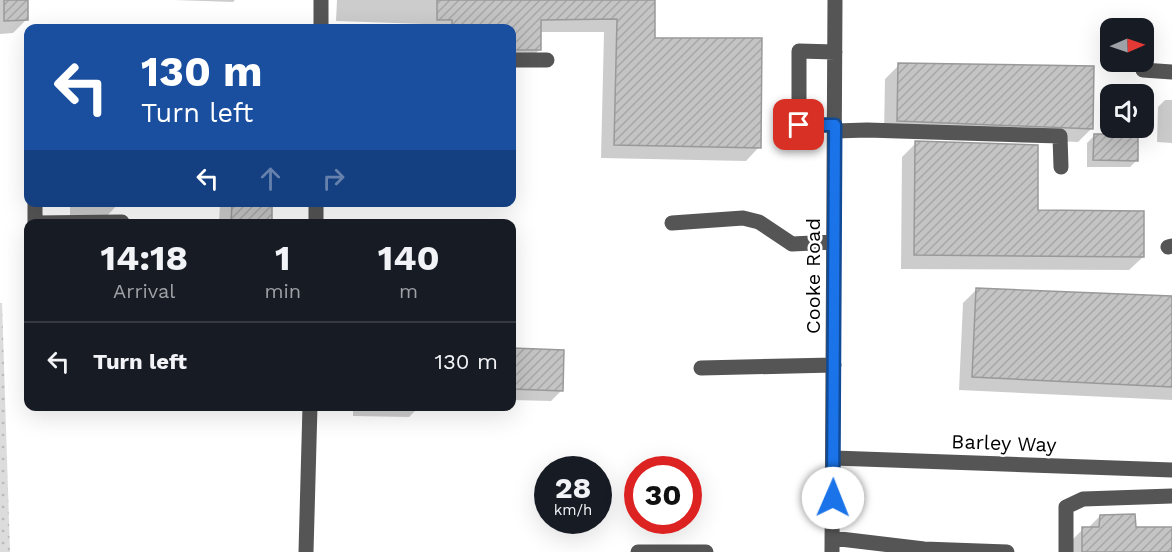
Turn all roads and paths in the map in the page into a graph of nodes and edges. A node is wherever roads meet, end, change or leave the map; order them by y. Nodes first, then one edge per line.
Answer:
1 (321, 0) edge
2 (835, 0) edge
3 (321, 24) edge
4 (835, 52) junction
5 (516, 60) edge
6 (547, 60) dead end
7 (1154, 71) edge
8 (1172, 72) edge
9 (835, 128) junction
10 (1060, 167) dead end
11 (672, 223) dead end
12 (834, 242) junction
13 (834, 365) junction
14 (701, 368) dead end
15 (310, 411) edge
16 (834, 458) junction
17 (1172, 470) edge
18 (1172, 496) edge
19 (832, 545) edge
20 (306, 552) edge
21 (638, 552) edge
22 (706, 552) edge
23 (1007, 552) edge
24 (1066, 552) edge

1 - 3 street
2 - 4 street, Cooke Road
4 - 9 street, Cooke Road
4 - 9 street
5 - 6 street
7 - 8 street
9 - 10 street
9 - 12 street, Cooke Road
11 - 12 street
12 - 13 street, Cooke Road
13 - 14 street
13 - 16 street, Cooke Road
15 - 20 street
16 - 17 street, Barley Way
16 - 19 street, Cooke Road
18 - 24 street
19 - 23 street
21 - 22 street

